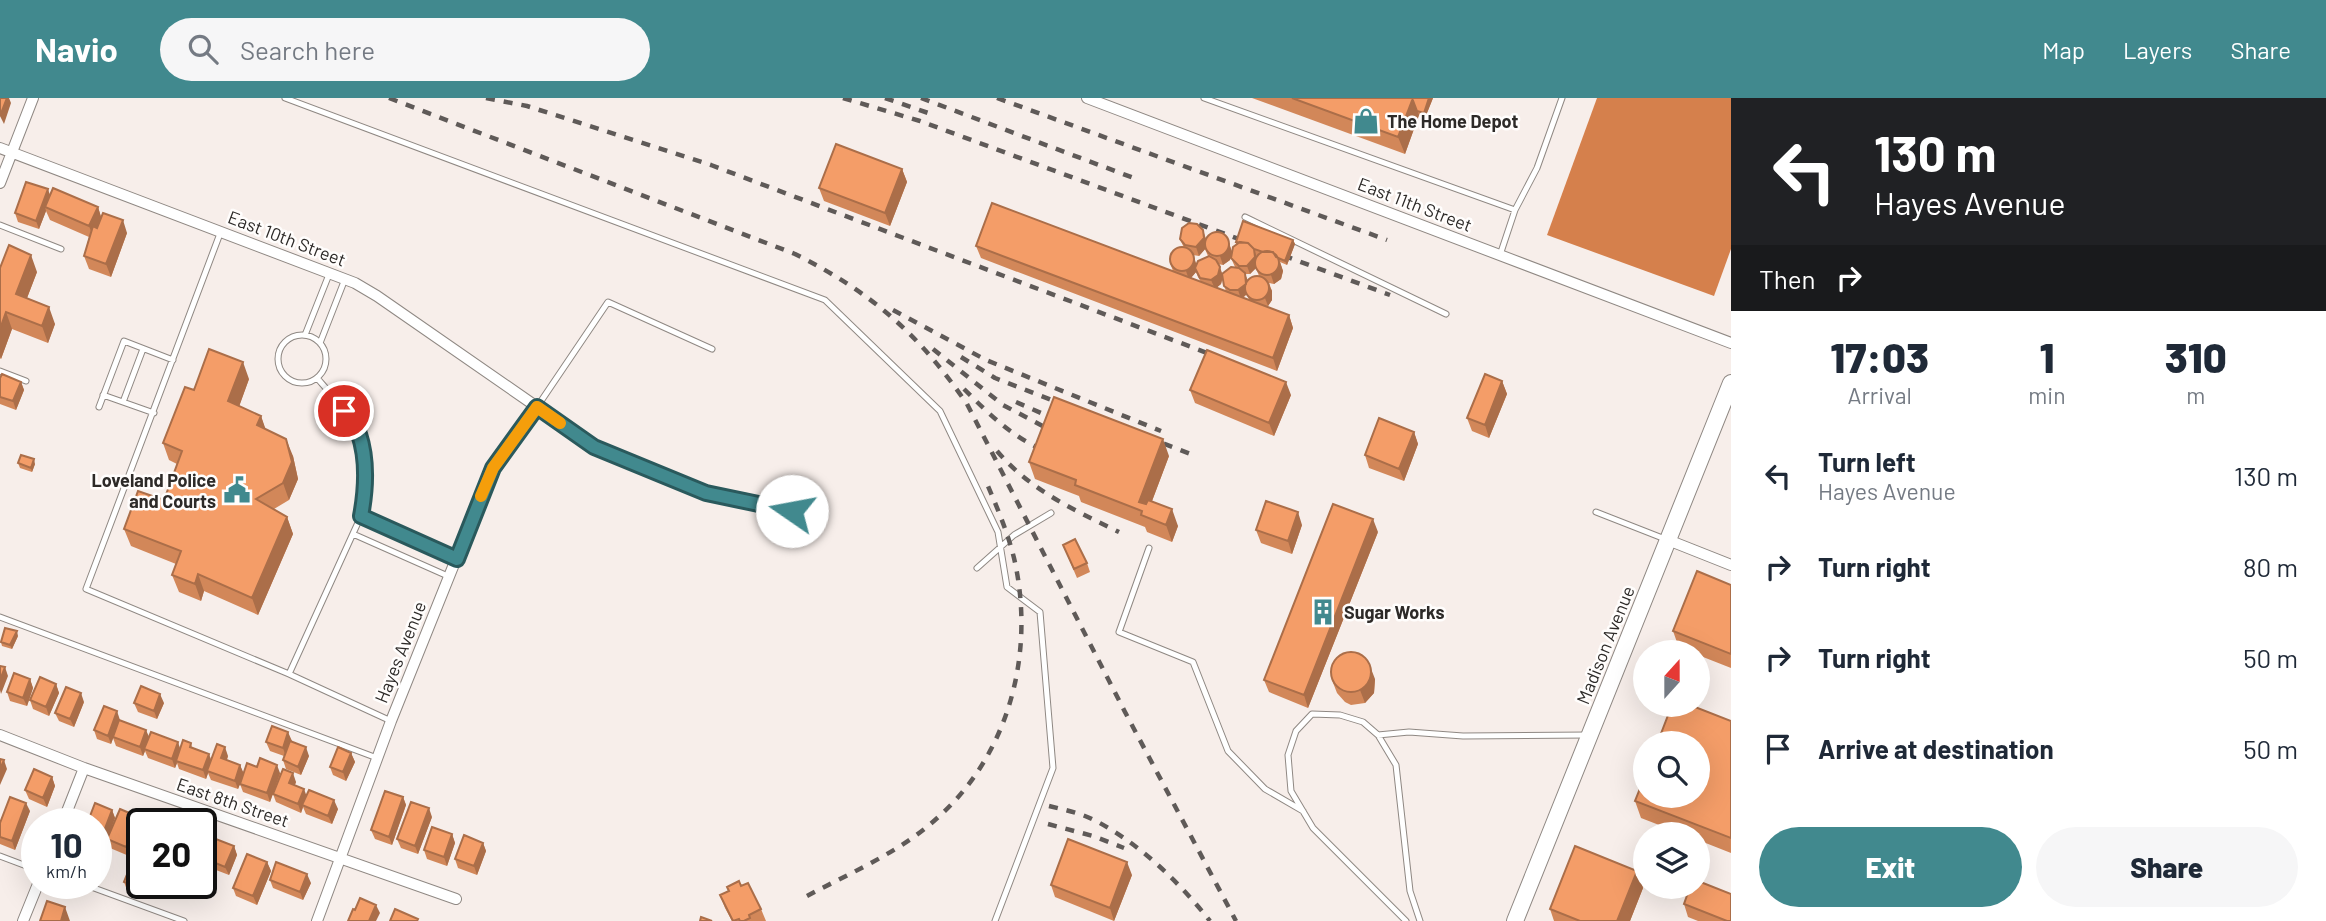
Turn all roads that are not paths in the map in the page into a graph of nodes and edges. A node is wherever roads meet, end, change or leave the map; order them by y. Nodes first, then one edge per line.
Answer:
1 (33, 98) edge
2 (285, 98) edge
3 (1087, 98) edge
4 (1204, 98) edge
5 (1562, 98) edge
6 (0, 148) edge
7 (12, 152) junction
8 (0, 183) edge
9 (1515, 210) junction
10 (1245, 217) dead end
11 (0, 225) edge
12 (221, 231) junction
13 (61, 249) dead end
14 (1500, 255) junction
15 (330, 272) junction
16 (345, 279) junction
17 (1446, 314) dead end
18 (305, 335) junction
19 (320, 343) junction
20 (1731, 343) edge
21 (143, 349) junction
22 (712, 349) dead end
23 (173, 360) junction
24 (0, 370) edge
25 (317, 378) junction
26 (26, 380) dead end
27 (1731, 383) edge
28 (103, 395) junction
29 (123, 402) junction
30 (99, 407) dead end
31 (537, 407) junction
32 (153, 413) junction
33 (792, 511) dead end
34 (1596, 512) dead end
35 (1051, 513) dead end
36 (361, 516) junction
37 (353, 534) junction
38 (1668, 540) junction
39 (1000, 545) junction
40 (1149, 548) dead end
41 (457, 559) junction
42 (1731, 565) edge
43 (976, 568) dead end
44 (450, 577) junction
45 (0, 617) edge
46 (289, 674) junction
47 (391, 721) junction
48 (0, 735) edge
49 (1378, 735) junction
50 (1590, 735) junction
51 (377, 758) junction
52 (84, 768) junction
53 (68, 808) edge
54 (1303, 811) junction
55 (0, 856) edge
56 (340, 858) junction
57 (21, 864) edge
58 (112, 895) edge
59 (32, 899) edge
60 (456, 899) dead end
61 (23, 921) edge
62 (184, 921) edge
63 (317, 921) edge
64 (995, 921) edge
65 (1406, 921) edge
66 (1420, 921) edge
67 (1516, 921) edge

1 - 7 street
2 - 39 lane
3 - 14 street, East 11th Street
4 - 9 lane
5 - 9 lane
6 - 7 street, East 10th Street
7 - 8 street
7 - 12 street, East 10th Street
9 - 14 lane
10 - 17 lane
11 - 13 lane
12 - 15 street, East 10th Street
12 - 23 lane
14 - 20 street, East 11th Street
15 - 16 street, East 10th Street
15 - 18 lane
16 - 19 lane
16 - 31 street, East 10th Street
18 - 19 lane
18 - 25 lane
19 - 25 lane
21 - 23 lane
21 - 28 lane
21 - 29 lane
22 - 31 lane
23 - 32 lane
24 - 26 lane
25 - 36 lane
27 - 38 main road, Madison Avenue
28 - 29 lane
28 - 30 lane
29 - 32 lane
31 - 33 lane
31 - 41 street, Hayes Avenue
32 - 46 lane
34 - 38 lane
35 - 39 lane
36 - 37 lane
36 - 41 lane
37 - 44 lane
37 - 46 lane
38 - 42 street
38 - 50 main road, Madison Avenue
39 - 43 lane
39 - 64 lane
40 - 54 lane
41 - 44 street, Hayes Avenue
44 - 47 street, Hayes Avenue
45 - 51 lane
46 - 47 lane
47 - 51 street, Hayes Avenue
48 - 52 street, East 8th Street
49 - 50 lane
49 - 54 lane
49 - 66 lane
50 - 67 main road, Madison Avenue
51 - 56 street, Hayes Avenue
52 - 53 street
52 - 56 street, East 8th Street
54 - 65 lane
55 - 57 lane
56 - 60 street, East 8th Street
56 - 63 street, Hayes Avenue
58 - 62 lane
59 - 61 street

